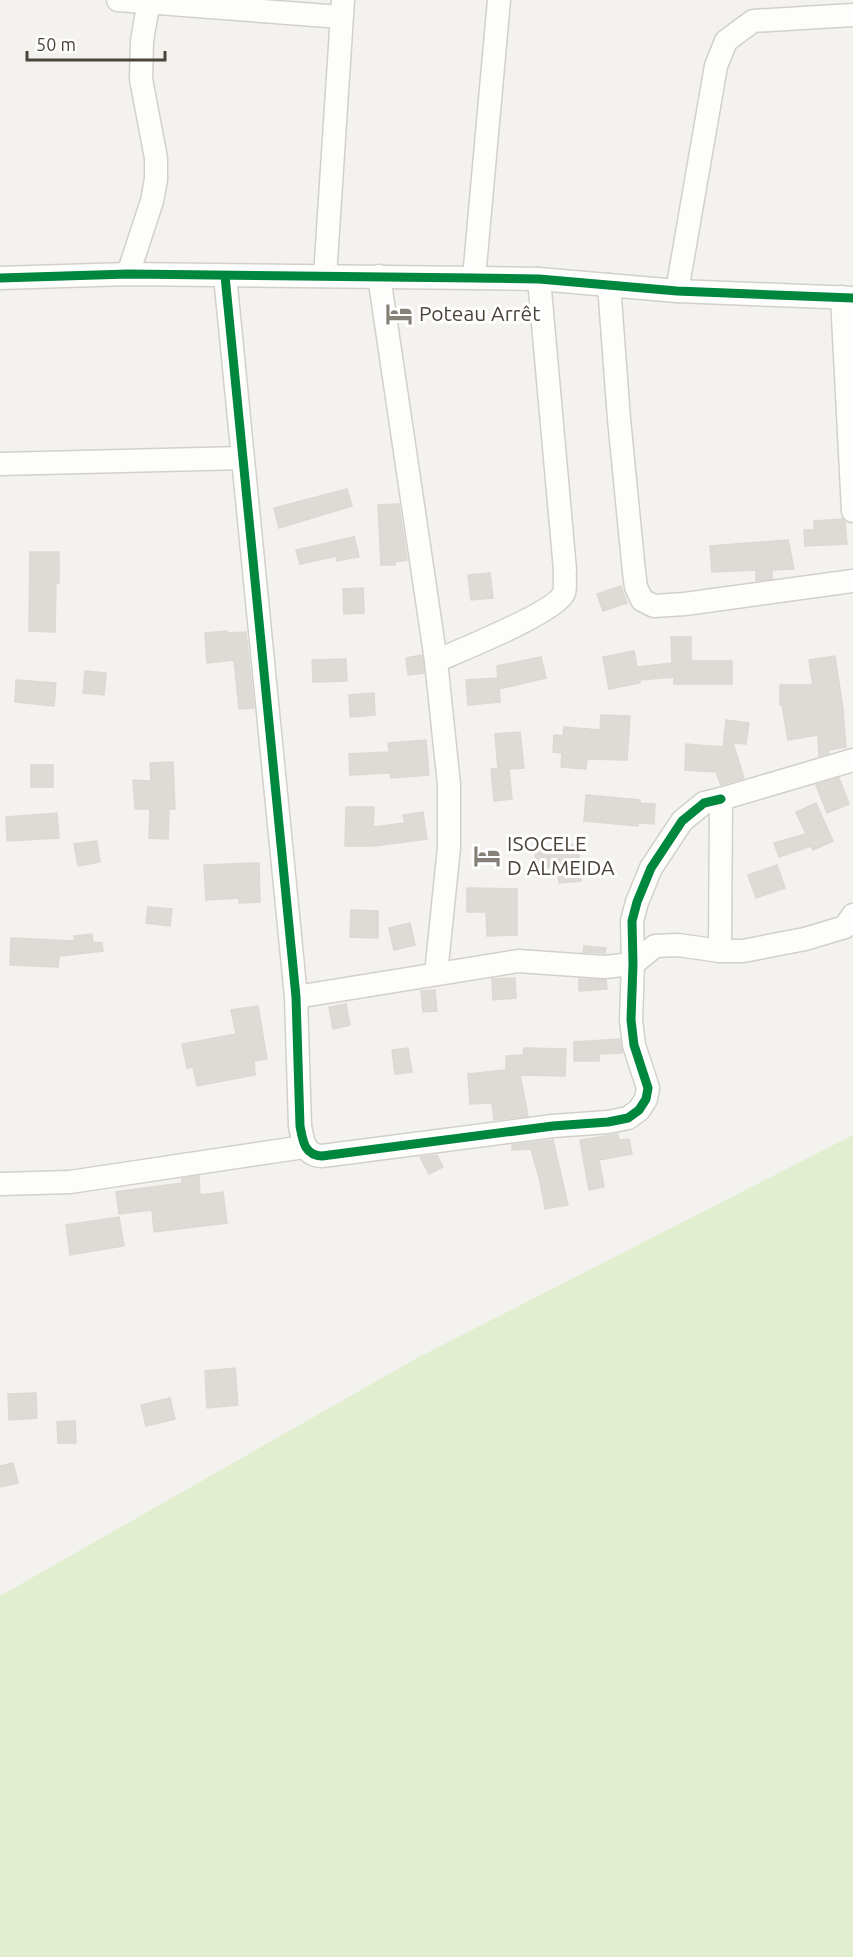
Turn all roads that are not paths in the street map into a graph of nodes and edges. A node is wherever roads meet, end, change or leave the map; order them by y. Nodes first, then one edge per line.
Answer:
1 (118, 0) edge
2 (499, 0) edge
3 (148, 2) edge
4 (342, 8) edge
5 (853, 15) edge
6 (128, 274) junction
7 (225, 276) junction
8 (325, 276) junction
9 (379, 276) junction
10 (0, 278) edge
11 (474, 278) junction
12 (539, 279) junction
13 (609, 285) junction
14 (677, 291) junction
15 (847, 298) edge
16 (242, 458) junction
17 (0, 464) edge
18 (853, 511) edge
19 (853, 581) edge
20 (436, 661) junction
21 (853, 760) edge
22 (721, 799) junction
23 (850, 923) edge
24 (720, 951) junction
25 (633, 964) junction
26 (436, 974) junction
27 (296, 997) junction
28 (304, 1147) junction
29 (0, 1184) edge

1 - 3 street
2 - 11 street
3 - 4 street
3 - 6 street
4 - 8 street
5 - 14 street
6 - 7 street
6 - 10 street
7 - 8 street
7 - 16 street
8 - 9 street
9 - 11 street
9 - 20 street
11 - 12 street
12 - 13 street
12 - 20 street
13 - 14 street
13 - 19 street
14 - 15 street
15 - 18 street
16 - 17 street
16 - 27 street
20 - 26 street
21 - 22 street
22 - 24 street
22 - 25 street
23 - 24 street
24 - 25 street
25 - 26 street
25 - 28 street
26 - 27 street
27 - 28 street
28 - 29 street

